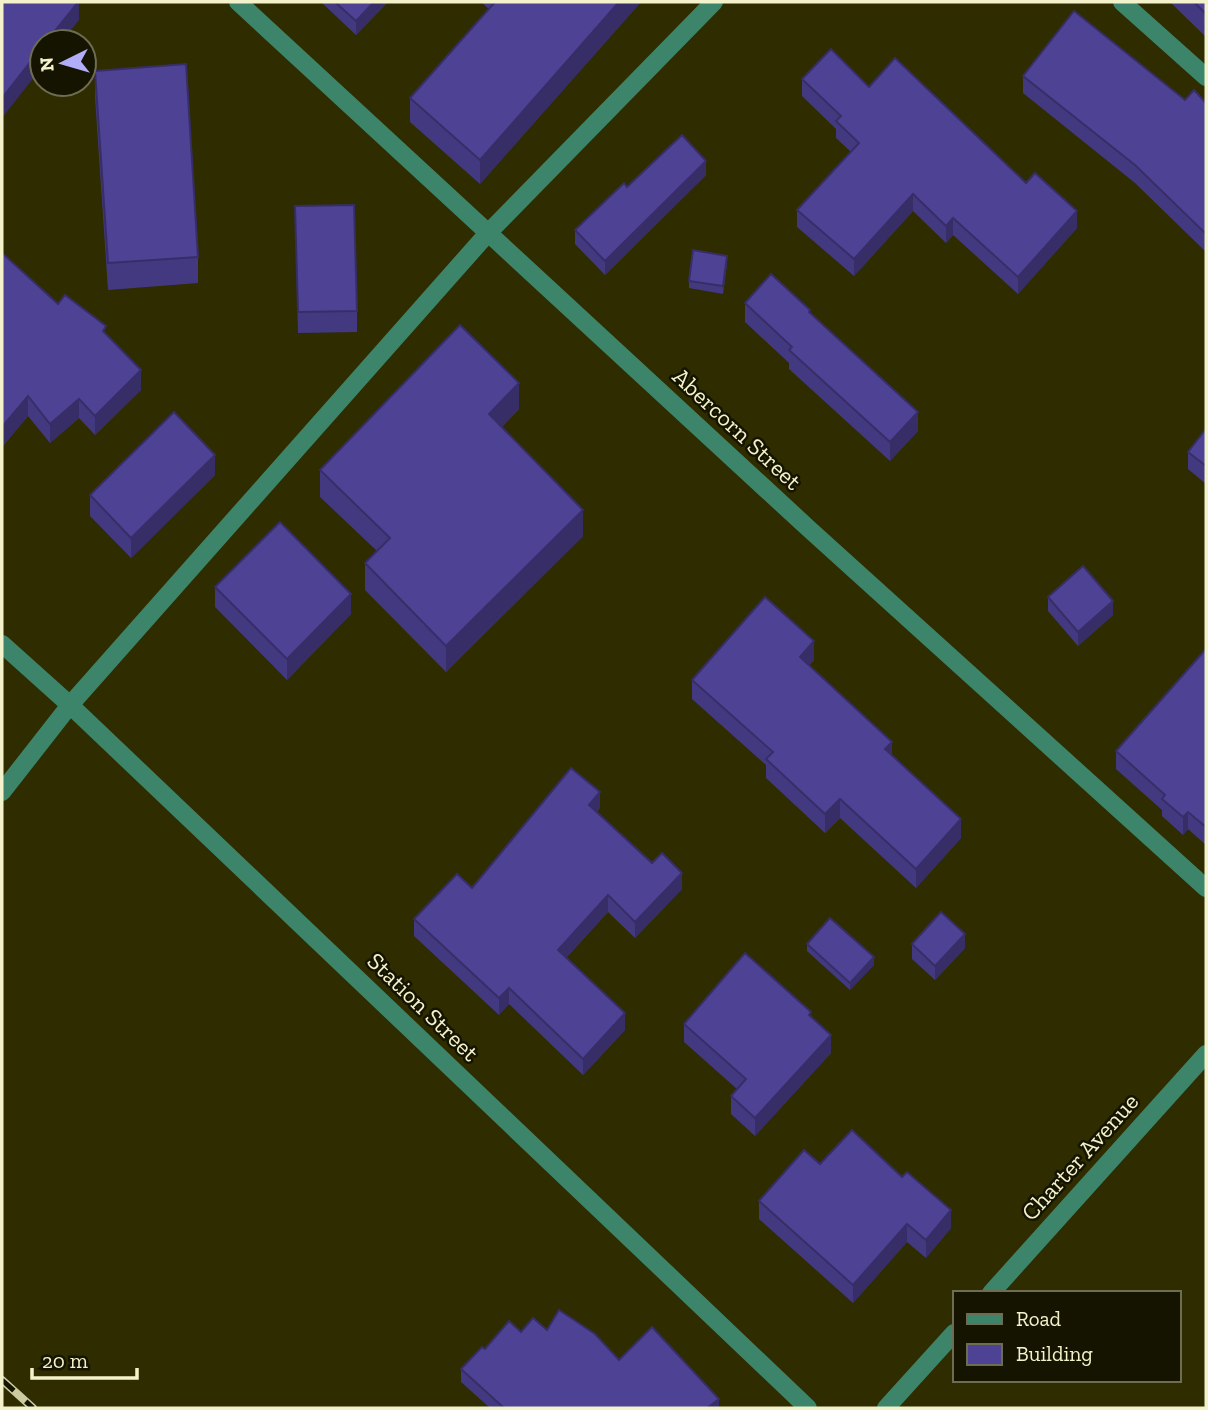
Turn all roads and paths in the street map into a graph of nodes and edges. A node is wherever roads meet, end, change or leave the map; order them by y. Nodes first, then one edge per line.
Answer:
1 (238, 2) edge
2 (715, 2) edge
3 (1122, 2) edge
4 (1206, 76) edge
5 (488, 233) junction
6 (2, 644) edge
7 (69, 705) junction
8 (2, 792) edge
9 (1206, 888) edge
10 (1206, 1054) edge
11 (993, 1291) edge
12 (953, 1334) edge
13 (808, 1408) edge
14 (886, 1408) edge

1 - 5 street, Abercorn Street
2 - 5 street
3 - 4 street
5 - 7 street
5 - 9 street, Abercorn Street
6 - 7 street, Station Street
7 - 8 street
7 - 13 street, Station Street
10 - 11 street, Charter Avenue
12 - 14 street

